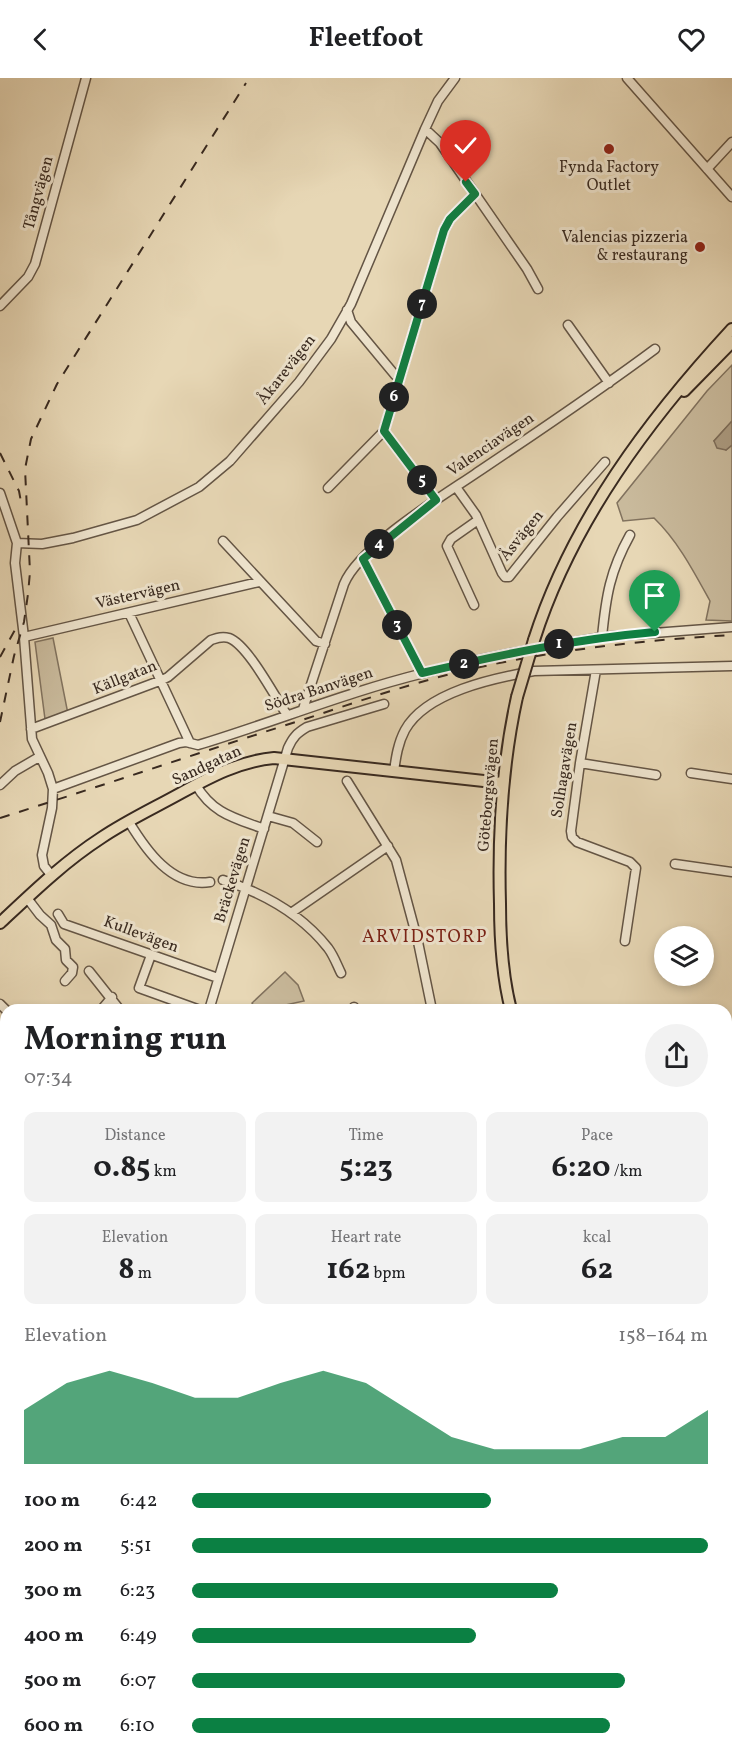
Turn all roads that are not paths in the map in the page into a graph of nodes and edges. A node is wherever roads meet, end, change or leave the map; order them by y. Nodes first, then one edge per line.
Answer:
1 (86, 78) edge
2 (455, 78) edge
3 (627, 78) edge
4 (425, 129) junction
5 (732, 142) edge
6 (707, 169) junction
7 (475, 194) junction
8 (732, 197) edge
9 (538, 289) dead end
10 (0, 306) edge
11 (347, 310) junction
12 (568, 325) dead end
13 (732, 329) edge
14 (732, 342) edge
15 (655, 350) dead end
16 (400, 377) junction
17 (609, 383) junction
18 (666, 407) junction
19 (384, 431) junction
20 (605, 462) dead end
21 (456, 487) junction
22 (328, 488) dead end
23 (0, 493) edge
24 (436, 500) junction
25 (478, 520) junction
26 (630, 535) dead end
27 (223, 541) dead end
28 (17, 543) junction
29 (363, 559) junction
30 (259, 582) junction
31 (474, 605) dead end
32 (129, 613) junction
33 (732, 627) edge
34 (24, 637) junction
35 (603, 637) junction
36 (325, 644) junction
37 (732, 666) edge
38 (596, 670) junction
39 (422, 673) junction
40 (162, 680) junction
41 (384, 704) dead end
42 (303, 709) junction
43 (287, 715) junction
44 (31, 729) junction
45 (190, 743) junction
46 (39, 756) junction
47 (286, 759) junction
48 (580, 763) junction
49 (394, 771) junction
50 (691, 773) dead end
51 (656, 775) dead end
52 (732, 779) edge
53 (347, 781) dead end
54 (502, 783) junction
55 (0, 785) edge
56 (196, 785) junction
57 (52, 789) junction
58 (268, 816) junction
59 (129, 822) junction
60 (264, 829) junction
61 (317, 842) dead end
62 (388, 846) junction
63 (675, 864) dead end
64 (732, 872) edge
65 (52, 876) junction
66 (223, 880) dead end
67 (210, 882) dead end
68 (246, 888) junction
69 (27, 898) junction
70 (291, 913) junction
71 (58, 914) dead end
72 (0, 923) edge
73 (625, 941) dead end
74 (151, 955) junction
75 (89, 971) dead end
76 (341, 974) dead end
77 (218, 978) junction
78 (65, 981) dead end
79 (112, 998) junction
80 (106, 1004) edge
81 (116, 1004) edge
82 (183, 1004) edge
83 (211, 1004) edge
84 (431, 1004) edge
85 (510, 1004) edge

1 - 10 street, Tångvägen
2 - 4 street, Åkarevägen
3 - 6 street
4 - 7 street
4 - 11 street, Åkarevägen
5 - 6 street
6 - 8 street
7 - 9 street
7 - 16 street
11 - 16 street
11 - 28 street, Åkarevägen
12 - 17 street
13 - 18 main road, Göteborgsvägen
14 - 18 main road, Göteborgsvägen
15 - 17 street, Valenciavägen
16 - 19 street
17 - 21 street, Valenciavägen
18 - 54 main road, Göteborgsvägen, bridge
19 - 22 street
19 - 24 street
20 - 25 street, Åsvägen
21 - 24 street, Valenciavägen
21 - 25 street, Åsvägen
23 - 28 street
24 - 29 street, Valenciavägen
25 - 31 street
26 - 35 street
27 - 30 street
28 - 34 street
29 - 36 street, Valenciavägen
29 - 39 street
30 - 32 street, Västervägen
30 - 36 street
32 - 34 street, Västervägen
32 - 40 street
33 - 35 street, Södra Banvägen
34 - 44 street
35 - 39 street, Södra Banvägen
36 - 42 street, Valenciavägen
37 - 38 street
38 - 48 street, Solhagavägen
38 - 49 street
39 - 42 street, Södra Banvägen
40 - 43 street, Källgatan
40 - 44 street, Källgatan
40 - 45 street
41 - 47 street, Bräckevägen
42 - 43 street, Södra Banvägen
43 - 45 street, Södra Banvägen
44 - 46 street
45 - 57 street, Södra Banvägen
46 - 55 street
46 - 57 street
47 - 49 main road, Sandgatan
47 - 56 main road, Sandgatan
47 - 58 street, Bräckevägen
48 - 51 street
48 - 73 street, Solhagavägen
49 - 54 main road, Sandgatan
50 - 52 street
53 - 62 street
54 - 85 main road, Göteborgsvägen
56 - 59 main road, Sandgatan
56 - 60 street
57 - 65 street
58 - 60 street, Bräckevägen
58 - 61 street
59 - 65 main road, Sandgatan
59 - 67 street
60 - 68 street, Bräckevägen
62 - 70 street
62 - 84 street
63 - 64 street
65 - 69 main road, Sandgatan
66 - 68 street
68 - 70 street
68 - 77 street, Bräckevägen
69 - 72 main road, Sandgatan
69 - 78 street
70 - 76 street
71 - 74 street, Kullevägen
74 - 77 street, Kullevägen
74 - 82 street
75 - 79 street
77 - 83 street, Bräckevägen
79 - 80 street
79 - 81 street

